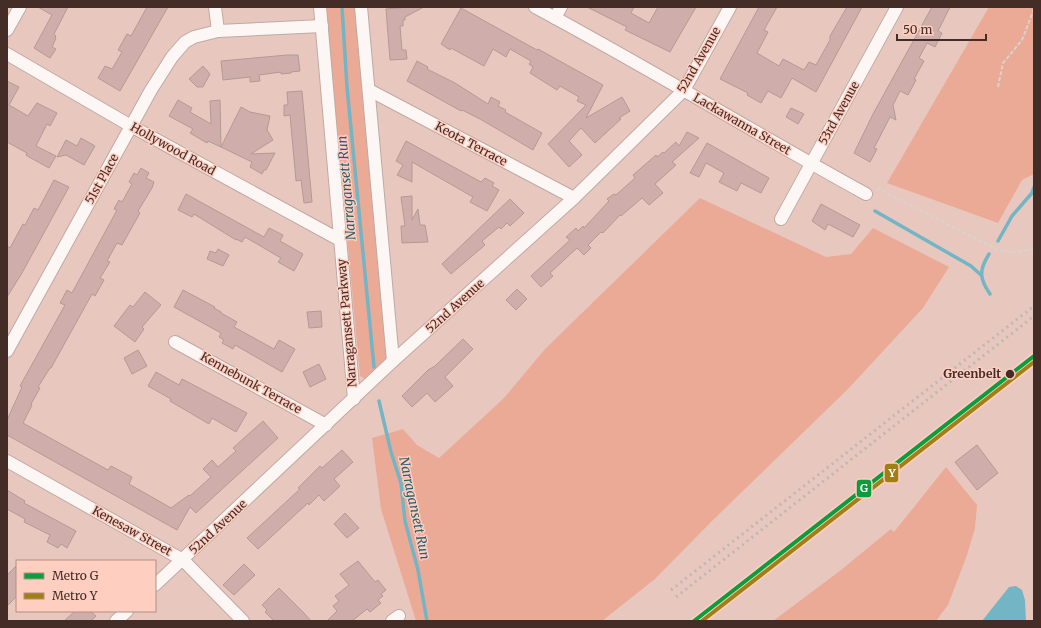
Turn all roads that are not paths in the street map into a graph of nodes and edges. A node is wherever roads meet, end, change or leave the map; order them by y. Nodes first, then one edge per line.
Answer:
1 (20, 7) edge
2 (215, 7) edge
3 (320, 7) edge
4 (361, 7) edge
5 (535, 7) edge
6 (561, 7) edge
7 (730, 7) edge
8 (897, 7) edge
9 (555, 18) junction
10 (322, 26) junction
11 (7, 30) edge
12 (218, 31) junction
13 (7, 54) edge
14 (369, 90) junction
15 (684, 90) junction
16 (131, 126) junction
17 (812, 164) junction
18 (866, 194) road end
19 (574, 198) junction
20 (781, 219) dead end
21 (340, 240) junction
22 (175, 342) dead end
23 (7, 351) edge
24 (393, 361) junction
25 (354, 399) junction
26 (326, 425) junction
27 (7, 461) edge
28 (183, 560) junction
29 (156, 585) edge
30 (126, 612) edge
31 (116, 621) edge
32 (243, 621) edge

1 - 11 street
2 - 12 street
3 - 10 street, Narragansett Parkway
4 - 14 street
5 - 9 street, Lackawanna Street
6 - 9 street
7 - 15 street, 52nd Avenue
8 - 17 street, 53rd Avenue
9 - 15 street, Lackawanna Street
10 - 12 street, 51st Place
10 - 21 street, Narragansett Parkway
12 - 16 street, 51st Place
13 - 16 street, Hollywood Road
14 - 19 street, Keota Terrace
14 - 24 street
15 - 17 street, Lackawanna Street
15 - 19 street, 52nd Avenue
16 - 21 street, Hollywood Road
16 - 23 street, 51st Place
17 - 18 street, Lackawanna Street
17 - 20 street, 53rd Avenue
19 - 24 street, 52nd Avenue
21 - 25 street, Narragansett Parkway
22 - 26 street, Kennebunk Terrace
24 - 25 street, 52nd Avenue
25 - 26 street, 52nd Avenue
26 - 28 street, 52nd Avenue
27 - 28 street, Kenesaw Street
28 - 29 street, 52nd Avenue
28 - 32 street, Kenesaw Street
30 - 31 street

